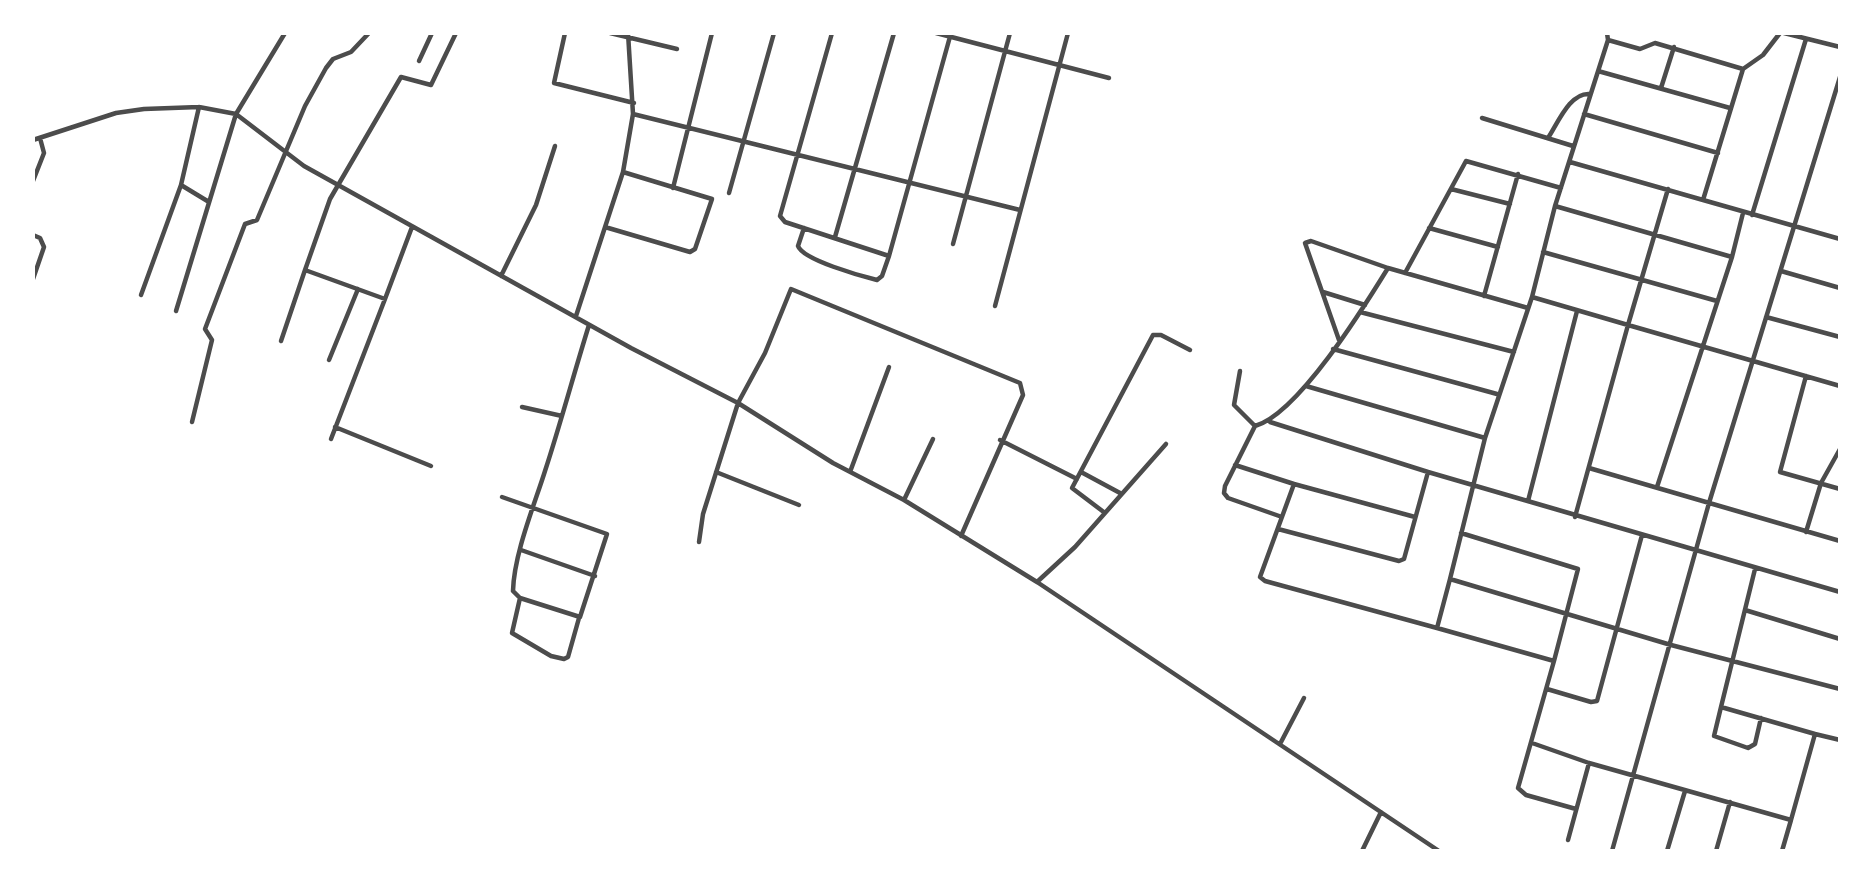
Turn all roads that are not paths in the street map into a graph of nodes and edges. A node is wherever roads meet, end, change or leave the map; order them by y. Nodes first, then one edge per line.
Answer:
1 (285, 33) edge
2 (369, 33) edge
3 (432, 33) edge
4 (456, 33) edge
5 (565, 33) edge
6 (610, 33) edge
7 (712, 33) edge
8 (774, 33) edge
9 (832, 33) edge
10 (894, 33) edge
11 (936, 33) edge
12 (1010, 33) edge
13 (1068, 33) edge
14 (1607, 33) edge
15 (1782, 33) edge
16 (950, 35) edge
17 (629, 36) edge
18 (1806, 39) junction
19 (1608, 40) junction
20 (1674, 47) junction
21 (1840, 47) edge
22 (677, 49) dead end
23 (1006, 52) junction
24 (419, 61) dead end
25 (1060, 65) junction
26 (1743, 69) junction
27 (1598, 71) junction
28 (1840, 77) edge
29 (1109, 78) dead end
30 (1661, 88) junction
31 (1590, 94) junction
32 (634, 103) junction
33 (199, 107) junction
34 (1730, 108) junction
35 (236, 114) junction
36 (633, 114) junction
37 (1584, 114) junction
38 (1482, 118) dead end
39 (689, 126) junction
40 (40, 138) junction
41 (1548, 138) junction
42 (33, 140) edge
43 (744, 141) junction
44 (555, 146) dead end
45 (1573, 146) junction
46 (286, 153) junction
47 (1718, 153) junction
48 (799, 156) junction
49 (1570, 162) junction
50 (855, 168) junction
51 (623, 172) junction
52 (1518, 174) junction
53 (33, 181) edge
54 (912, 182) junction
55 (181, 185) junction
56 (338, 186) junction
57 (673, 188) junction
58 (1561, 188) junction
59 (1451, 189) junction
60 (1668, 189) junction
61 (729, 193) dead end
62 (965, 197) junction
63 (1703, 200) junction
64 (209, 202) junction
65 (1510, 204) junction
66 (1555, 206) junction
67 (1020, 210) junction
68 (1743, 214) junction
69 (1752, 215) junction
70 (1793, 226) junction
71 (412, 227) junction
72 (606, 227) junction
73 (804, 228) junction
74 (1429, 228) junction
75 (33, 235) edge
76 (1655, 235) junction
77 (835, 237) junction
78 (1840, 239) edge
79 (953, 243) dead end
80 (1498, 247) junction
81 (1543, 252) junction
82 (889, 256) junction
83 (1732, 257) junction
84 (1388, 268) junction
85 (305, 270) junction
86 (1781, 271) junction
87 (1405, 273) junction
88 (501, 276) junction
89 (33, 279) edge
90 (1642, 279) junction
91 (1840, 288) edge
92 (358, 289) junction
93 (1322, 292) junction
94 (141, 295) dead end
95 (1484, 296) junction
96 (1532, 297) junction
97 (385, 299) junction
98 (1717, 301) junction
99 (1365, 305) junction
100 (995, 306) dead end
101 (1528, 307) junction
102 (176, 311) dead end
103 (1577, 311) junction
104 (1360, 312) junction
105 (576, 316) junction
106 (1766, 317) junction
107 (589, 325) junction
108 (1628, 325) junction
109 (1840, 337) edge
110 (1339, 340) junction
111 (281, 341) dead end
112 (1703, 347) junction
113 (1333, 349) junction
114 (1190, 350) dead end
115 (1514, 352) junction
116 (329, 360) dead end
117 (1753, 361) junction
118 (889, 367) dead end
119 (1240, 372) dead end
120 (1806, 376) junction
121 (1306, 386) junction
122 (1840, 386) edge
123 (1498, 394) junction
124 (738, 403) junction
125 (522, 407) dead end
126 (562, 416) junction
127 (192, 422) dead end
128 (1270, 422) junction
129 (1255, 426) junction
130 (335, 427) junction
131 (1486, 438) junction
132 (331, 439) dead end
133 (933, 439) dead end
134 (1000, 440) junction
135 (1166, 444) dead end
136 (1840, 449) edge
137 (1235, 465) junction
138 (431, 466) dead end
139 (1589, 468) junction
140 (716, 472) junction
141 (850, 472) junction
142 (1082, 472) junction
143 (1428, 472) junction
144 (1077, 479) junction
145 (1294, 484) junction
146 (1473, 484) junction
147 (1821, 484) junction
148 (1657, 487) junction
149 (1840, 489) edge
150 (1120, 493) junction
151 (502, 497) dead end
152 (904, 500) junction
153 (1528, 501) junction
154 (1709, 503) junction
155 (799, 505) dead end
156 (534, 506) junction
157 (1105, 513) junction
158 (1282, 517) junction
159 (1415, 517) junction
160 (1575, 517) junction
161 (1278, 529) junction
162 (1806, 532) junction
163 (1461, 533) junction
164 (1642, 535) junction
165 (961, 536) junction
166 (1840, 541) edge
167 (699, 542) dead end
168 (521, 550) junction
169 (1696, 551) junction
170 (1755, 569) junction
171 (595, 576) junction
172 (1450, 579) junction
173 (1037, 582) junction
174 (1840, 592) edge
175 (520, 598) junction
176 (1745, 610) junction
177 (1568, 614) junction
178 (579, 618) junction
179 (1437, 628) junction
180 (1619, 629) junction
181 (1840, 639) edge
182 (1671, 645) junction
183 (1731, 660) junction
184 (1555, 661) junction
185 (1547, 689) junction
186 (1840, 689) edge
187 (1304, 698) dead end
188 (1721, 707) junction
189 (1761, 718) junction
190 (1815, 734) junction
191 (1840, 740) edge
192 (1532, 743) junction
193 (1280, 744) junction
194 (1589, 763) junction
195 (1635, 776) junction
196 (1685, 791) junction
197 (1730, 802) junction
198 (1576, 809) junction
199 (1381, 812) junction
200 (1791, 820) junction
201 (1568, 840) dead end
202 (1718, 850) edge
203 (1362, 851) edge
204 (1439, 851) edge
205 (1612, 851) edge
206 (1667, 851) edge
207 (1782, 851) edge

1 - 35 street
2 - 46 street
3 - 24 street
4 - 56 street
5 - 32 street
6 - 17 street
7 - 39 street
8 - 43 street
9 - 48 street
10 - 50 street
11 - 16 street
12 - 23 street
13 - 25 street
14 - 19 street
15 - 18 street
15 - 26 street
16 - 23 street
16 - 54 street
17 - 22 street
17 - 32 street
18 - 21 street
18 - 69 street
19 - 20 street
19 - 27 street
20 - 26 street
20 - 30 street
23 - 25 street
23 - 62 street
25 - 29 street
25 - 67 street
26 - 34 street
27 - 30 street
27 - 31 street
28 - 70 street
30 - 34 street
31 - 37 street
31 - 41 street
32 - 36 street
33 - 35 street
33 - 40 street
33 - 55 street
34 - 47 street
35 - 46 street
35 - 64 street
36 - 39 street
36 - 51 street
37 - 45 street
37 - 47 street
38 - 41 street
39 - 43 street
39 - 57 street
40 - 42 street
40 - 53 street
41 - 45 street
43 - 48 street
43 - 61 street
44 - 88 street
45 - 49 street
46 - 56 street
46 - 127 street
47 - 63 street
48 - 50 street
48 - 73 street
49 - 58 street
49 - 60 street
50 - 54 street
50 - 77 street
51 - 57 street
51 - 72 street
52 - 58 street
52 - 59 street
52 - 65 street
54 - 62 street
54 - 82 street
55 - 64 street
55 - 94 street
56 - 71 street
56 - 85 street
57 - 72 street
58 - 66 street
59 - 65 street
59 - 74 street
60 - 63 street
60 - 76 street
62 - 67 street
62 - 79 street
63 - 68 street
64 - 102 street
65 - 80 street
66 - 76 street
66 - 81 street
67 - 100 street
68 - 69 street
68 - 83 street
69 - 70 street
70 - 78 street
70 - 86 street
71 - 88 street
71 - 97 street
72 - 105 street
73 - 77 street
73 - 82 street
74 - 80 street
74 - 87 street
75 - 89 street
76 - 83 street
76 - 90 street
77 - 82 street
80 - 95 street
81 - 90 street
81 - 96 street
83 - 98 street
84 - 87 street
84 - 93 street
84 - 99 street
85 - 92 street
85 - 111 street
86 - 91 street
86 - 106 street
87 - 95 street
88 - 105 street
90 - 98 street
90 - 108 street
92 - 97 street
92 - 116 street
93 - 99 street
93 - 110 street
95 - 101 street
96 - 101 street
96 - 103 street
97 - 130 street
98 - 112 street
99 - 104 street
101 - 115 street
103 - 108 street
103 - 153 street
104 - 110 street
104 - 115 street
105 - 107 street
106 - 109 street
106 - 117 street
107 - 124 street
107 - 126 street
108 - 112 street
108 - 139 street
110 - 113 street
112 - 117 street
112 - 148 street
113 - 121 street
113 - 123 street
114 - 142 street
115 - 123 street
117 - 120 street
117 - 154 street
118 - 141 street
119 - 129 street
120 - 122 street
120 - 147 street
121 - 128 street
121 - 131 street
123 - 131 street
124 - 134 street
124 - 140 street
124 - 141 street
125 - 126 street
126 - 156 street
128 - 129 street
128 - 143 street
129 - 137 street
130 - 132 street
130 - 138 street
131 - 146 street
133 - 152 street
134 - 144 street
134 - 165 street
135 - 150 street
136 - 147 street
137 - 145 street
137 - 158 street
139 - 148 street
139 - 160 street
140 - 155 street
140 - 167 street
141 - 152 street
142 - 144 street
142 - 150 street
143 - 146 street
143 - 159 street
144 - 157 street
145 - 158 street
145 - 159 street
146 - 153 street
146 - 163 street
147 - 149 street
147 - 162 street
148 - 154 street
150 - 157 street
151 - 156 street
152 - 165 street
153 - 160 street
154 - 162 street
154 - 169 street
156 - 168 street
156 - 171 street
157 - 173 street
158 - 161 street
159 - 161 street
160 - 164 street
161 - 179 street
162 - 166 street
163 - 172 street
163 - 177 street
164 - 169 street
164 - 180 street
165 - 173 street
168 - 171 street
168 - 175 street
169 - 170 street
169 - 182 street
170 - 174 street
170 - 176 street
171 - 178 street
172 - 177 street
172 - 179 street
173 - 193 street
175 - 178 street
175 - 178 street
176 - 181 street
176 - 183 street
177 - 180 street
177 - 184 street
179 - 184 street
180 - 182 street
180 - 185 street
182 - 183 street
182 - 195 street
183 - 186 street
183 - 188 street
184 - 185 street
185 - 192 street
187 - 193 street
188 - 189 street
188 - 189 street
189 - 190 street
190 - 191 street
190 - 200 street
192 - 194 street
192 - 198 street
193 - 199 street
194 - 195 street
194 - 198 street
195 - 196 street
195 - 205 street
196 - 197 street
196 - 206 street
197 - 200 street
197 - 202 street
198 - 201 street
199 - 203 street
199 - 204 street
200 - 207 street

